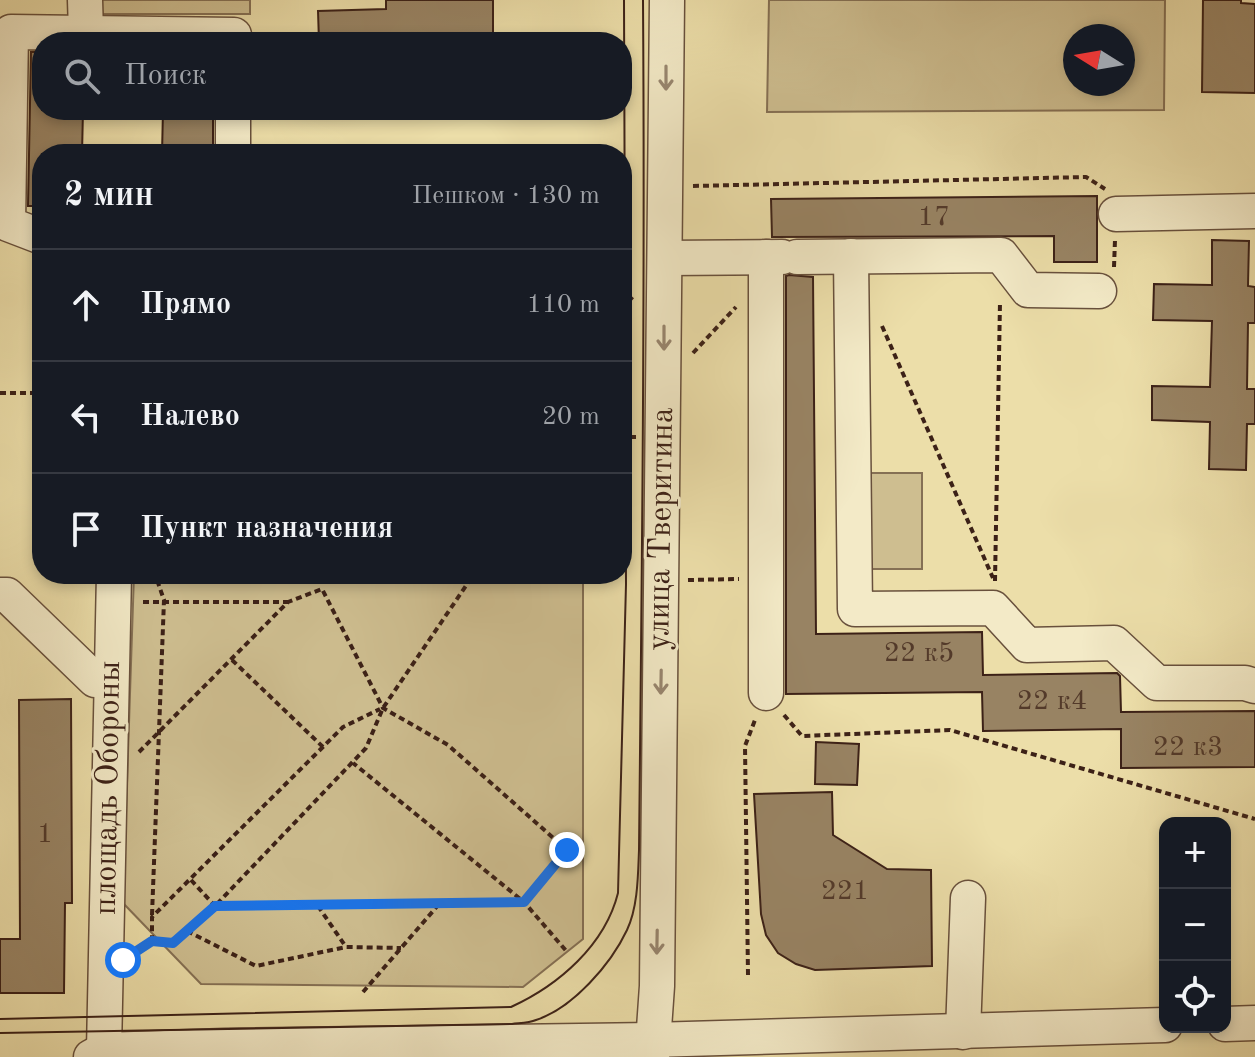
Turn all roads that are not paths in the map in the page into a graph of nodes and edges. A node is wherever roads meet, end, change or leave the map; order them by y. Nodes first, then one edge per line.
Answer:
1 (667, 0) edge
2 (86, 16) edge
3 (6, 32) edge
4 (211, 32) edge
5 (233, 120) edge
6 (233, 144) edge
7 (1117, 202) road end
8 (1255, 211) edge
9 (32, 233) edge
10 (851, 256) junction
11 (782, 257) junction
12 (665, 258) junction
13 (1099, 291) dead end
14 (113, 589) edge
15 (0, 595) edge
16 (95, 680) dead end
17 (1255, 686) edge
18 (766, 693) road end
19 (968, 898) dead end
20 (1255, 1023) edge
21 (1231, 1024) edge
22 (1159, 1026) edge
23 (963, 1032) junction
24 (1068, 1042) edge
25 (652, 1048) edge
26 (225, 1051) edge
27 (97, 1054) edge

1 -> 12 street, улица Тверитина
2 - 3 street
2 - 4 street
3 - 9 street
5 - 6 street
7 - 8 street
10 - 11 street
10 - 13 street
10 - 17 street
11 - 12 street
11 - 18 street
12 -> 25 street, улица Тверитина
14 - 27 street, площадь Обороны
15 - 16 street
19 - 23 street
20 - 21 street
22 - 24 street
23 - 24 street
23 - 25 street
25 - 26 street
26 - 27 street

